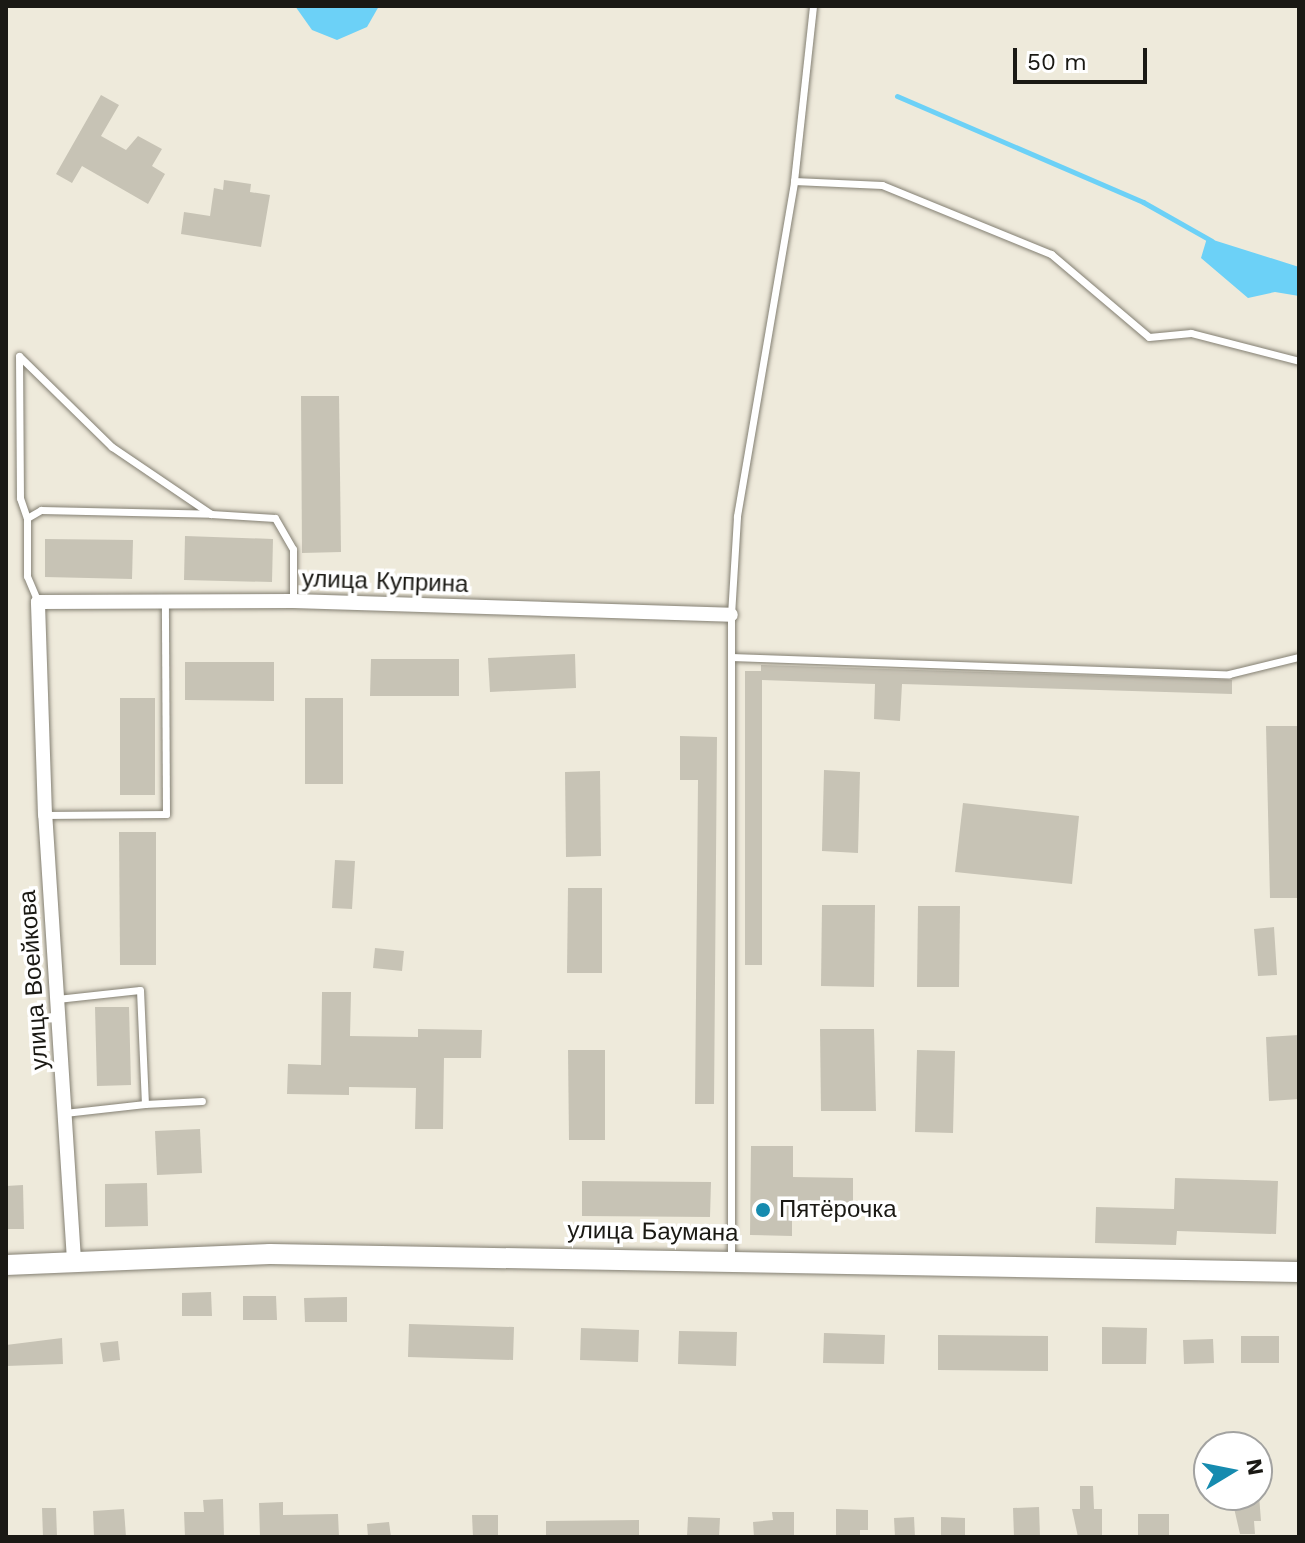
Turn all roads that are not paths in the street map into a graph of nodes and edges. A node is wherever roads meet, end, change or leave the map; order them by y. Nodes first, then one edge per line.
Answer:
1 (813, 6) edge
2 (794, 181) junction
3 (1299, 361) edge
4 (211, 514) junction
5 (27, 518) junction
6 (165, 601) junction
7 (293, 601) junction
8 (38, 602) junction
9 (731, 615) junction
10 (731, 657) junction
11 (1299, 657) edge
12 (45, 815) junction
13 (56, 999) junction
14 (202, 1101) dead end
15 (145, 1104) junction
16 (65, 1113) junction
17 (731, 1258) junction
18 (74, 1260) junction
19 (6, 1265) edge
20 (1299, 1272) edge

1 - 2 lane
2 - 3 lane
2 - 9 lane
4 - 5 lane
4 - 5 lane
4 - 7 lane
5 - 8 lane
6 - 7 street, улица Куприна
6 - 8 street, улица Куприна
6 - 12 lane
7 - 9 street, улица Куприна
8 - 12 street, улица Воейкова
9 - 10 lane
10 - 11 lane
10 - 17 lane
12 - 13 street, улица Воейкова
13 - 15 lane
13 - 16 street, улица Воейкова
14 - 15 lane
15 - 16 lane
16 - 18 street, улица Воейкова
17 - 18 street, улица Баумана
17 - 20 street, улица Баумана
18 - 19 street, улица Баумана

